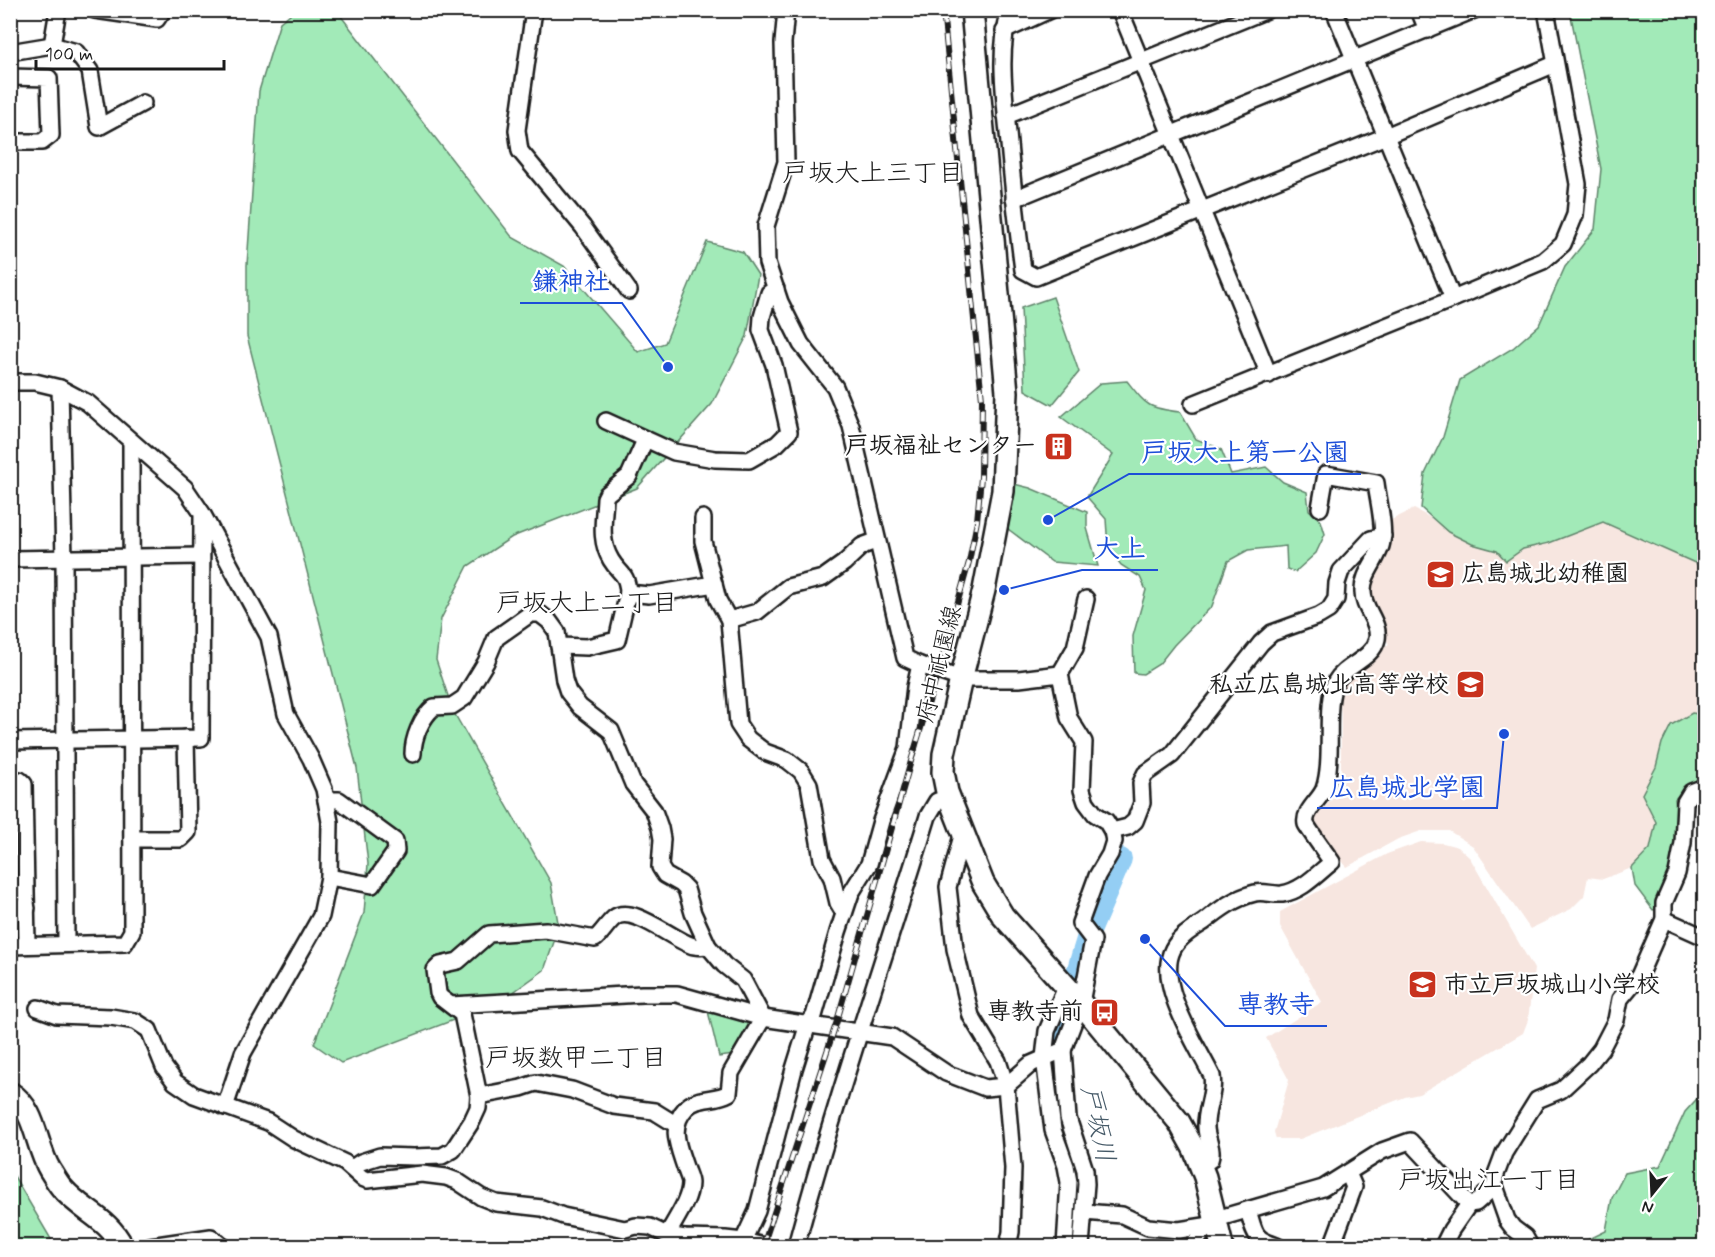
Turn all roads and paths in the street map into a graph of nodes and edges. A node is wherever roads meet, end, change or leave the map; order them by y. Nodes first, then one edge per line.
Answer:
1 (58, 10) edge
2 (95, 10) edge
3 (163, 10) edge
4 (534, 10) edge
5 (786, 10) edge
6 (972, 10) edge
7 (1010, 10) edge
8 (1050, 10) edge
9 (1120, 10) edge
10 (1267, 10) edge
11 (1334, 10) edge
12 (1419, 10) edge
13 (1474, 10) edge
14 (1546, 10) edge
15 (1427, 30) junction
16 (1004, 32) junction
17 (52, 45) junction
18 (10, 52) edge
19 (1355, 60) junction
20 (1140, 62) junction
21 (1555, 64) junction
22 (10, 77) edge
23 (143, 103) dead end
24 (1006, 116) junction
25 (1172, 135) junction
26 (1386, 136) junction
27 (10, 142) edge
28 (1014, 199) junction
29 (1202, 210) junction
30 (776, 289) junction
31 (629, 291) dead end
32 (1453, 299) junction
33 (1269, 375) junction
34 (10, 382) edge
35 (60, 388) junction
36 (1193, 404) dead end
37 (606, 421) dead end
38 (645, 440) junction
39 (131, 442) junction
40 (1320, 508) dead end
41 (202, 513) junction
42 (703, 518) dead end
43 (1383, 536) junction
44 (876, 541) junction
45 (201, 556) junction
46 (133, 558) junction
47 (10, 559) edge
48 (64, 559) junction
49 (714, 584) junction
50 (628, 593) junction
51 (1086, 599) dead end
52 (729, 620) junction
53 (559, 646) junction
54 (920, 665) junction
55 (1060, 674) junction
56 (961, 679) junction
57 (186, 738) junction
58 (131, 739) junction
59 (64, 740) junction
60 (10, 741) edge
61 (413, 754) dead end
62 (10, 780) edge
63 (1704, 787) edge
64 (949, 797) junction
65 (326, 800) junction
66 (1113, 831) junction
67 (963, 832) junction
68 (132, 839) junction
69 (329, 877) junction
70 (10, 908) edge
71 (27, 908) junction
72 (844, 913) junction
73 (1664, 919) junction
74 (1704, 937) edge
75 (27, 945) junction
76 (66, 945) junction
77 (10, 946) edge
78 (708, 946) junction
79 (1066, 987) junction
80 (1081, 1003) junction
81 (451, 1005) junction
82 (38, 1008) dead end
83 (764, 1018) junction
84 (808, 1024) junction
85 (861, 1031) junction
86 (1063, 1050) junction
87 (1044, 1058) junction
88 (1006, 1086) junction
89 (10, 1094) edge
90 (479, 1096) junction
91 (225, 1107) junction
92 (675, 1124) junction
93 (1201, 1164) junction
94 (352, 1168) junction
95 (1348, 1173) junction
96 (1495, 1186) junction
97 (1469, 1204) junction
98 (1248, 1210) junction
99 (1084, 1212) junction
100 (1214, 1223) junction
101 (667, 1235) junction
102 (743, 1241) junction
103 (189, 1243) edge
104 (122, 1246) edge
105 (150, 1246) edge
106 (222, 1246) edge
107 (764, 1246) edge
108 (796, 1246) edge
109 (1008, 1246) edge
110 (1065, 1246) edge
111 (1081, 1246) edge
112 (1193, 1246) edge
113 (1222, 1246) edge
114 (1277, 1246) edge
115 (1332, 1246) edge
116 (1443, 1246) edge
117 (1530, 1246) edge

1 - 17 street
2 - 3 street
4 - 31 street
5 - 30 street
6 - 56 main road, 府中祇園線
7 - 16 street
8 - 16 street
9 - 20 street
10 - 20 street
11 - 19 street
12 - 15 street
13 - 15 street
14 - 21 street
15 - 19 street
16 - 24 street
17 - 18 street
17 - 23 street
19 - 25 street
19 - 26 street
20 - 24 street
20 - 25 street
21 - 26 street
21 - 32 street
22 - 27 street
24 - 28 street
25 - 28 street
25 - 29 street
26 - 29 street
26 - 32 street
28 - 29 street
29 - 33 street
30 - 38 street
30 - 44 street
32 - 33 street
33 - 36 street
34 - 35 street
35 - 39 street
35 - 48 street
37 - 38 street
38 - 50 street
39 - 41 street
39 - 46 street
40 - 43 street
41 - 45 street
41 - 65 street
42 - 49 street
43 - 66 street
43 - 93 street
44 - 52 street
44 - 54 street
45 - 46 street
45 - 57 street
46 - 48 street
46 - 58 street
47 - 48 street
48 - 59 street
49 - 50 street
49 - 52 street
50 - 53 street
51 - 55 street
52 - 72 street
53 - 61 street
53 - 78 street
54 - 56 street
54 - 72 street
55 - 56 street
55 - 66 street
56 - 64 main road, 府中祇園線
57 - 58 street
57 - 68 street
58 - 59 street
58 - 68 street
59 - 60 street
59 - 76 street
62 - 71 street
63 - 73 street
64 - 67 main road, 府中祇園線
64 - 85 street
65 - 69 street
65 - 69 street
66 - 80 street
67 - 79 main road, 府中祇園線
67 - 88 street
68 - 76 street
69 - 91 street
70 - 71 street
71 - 75 street
72 - 84 street
73 - 74 street
73 - 96 street
75 - 76 street
75 - 77 street
78 - 81 street
78 - 83 street
79 - 80 main road, 府中祇園線
79 - 87 street
80 - 86 street
80 - 93 main road, 府中祇園線
81 - 83 street
81 - 90 street
82 - 91 street
83 - 84 street
83 - 92 street
84 - 85 street
84 - 102 street
85 - 88 street
85 - 108 street
86 - 87 street
86 - 99 street
87 - 88 street
87 - 110 street
88 - 109 street
89 - 104 main road
90 - 92 street
90 - 94 street
91 - 94 street
92 - 101 street
93 - 100 main road, 府中祇園線
94 - 101 street
95 - 97 street
95 - 98 street
95 - 115 street
96 - 97 street
96 - 117 street
97 - 116 street
98 - 100 street
98 - 114 street
99 - 100 street
99 - 111 street
100 - 112 street
100 - 113 main road, 府中祇園線
101 - 102 street
102 - 107 street
103 - 105 street
103 - 106 street

